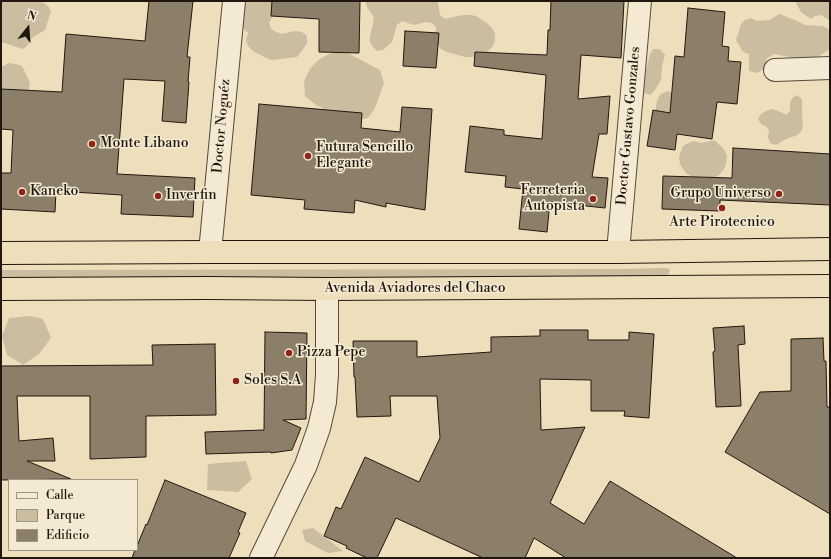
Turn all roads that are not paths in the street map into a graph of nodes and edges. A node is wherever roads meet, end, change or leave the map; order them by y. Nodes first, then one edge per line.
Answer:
1 (234, 1) edge
2 (640, 1) edge
3 (830, 68) edge
4 (775, 70) dead end
5 (830, 249) edge
6 (210, 252) junction
7 (618, 252) junction
8 (1, 253) edge
9 (830, 286) edge
10 (1, 289) edge
11 (327, 289) junction
12 (261, 558) edge

1 - 6 street, Doctor Noguéz
2 - 7 street, Doctor Gustavo Gonzales
3 - 4 street
5 - 7 highway
6 - 7 highway
6 - 8 highway
9 - 11 highway, Avenida Aviadores del Chaco
10 - 11 highway, Avenida Aviadores del Chaco
11 - 12 street

